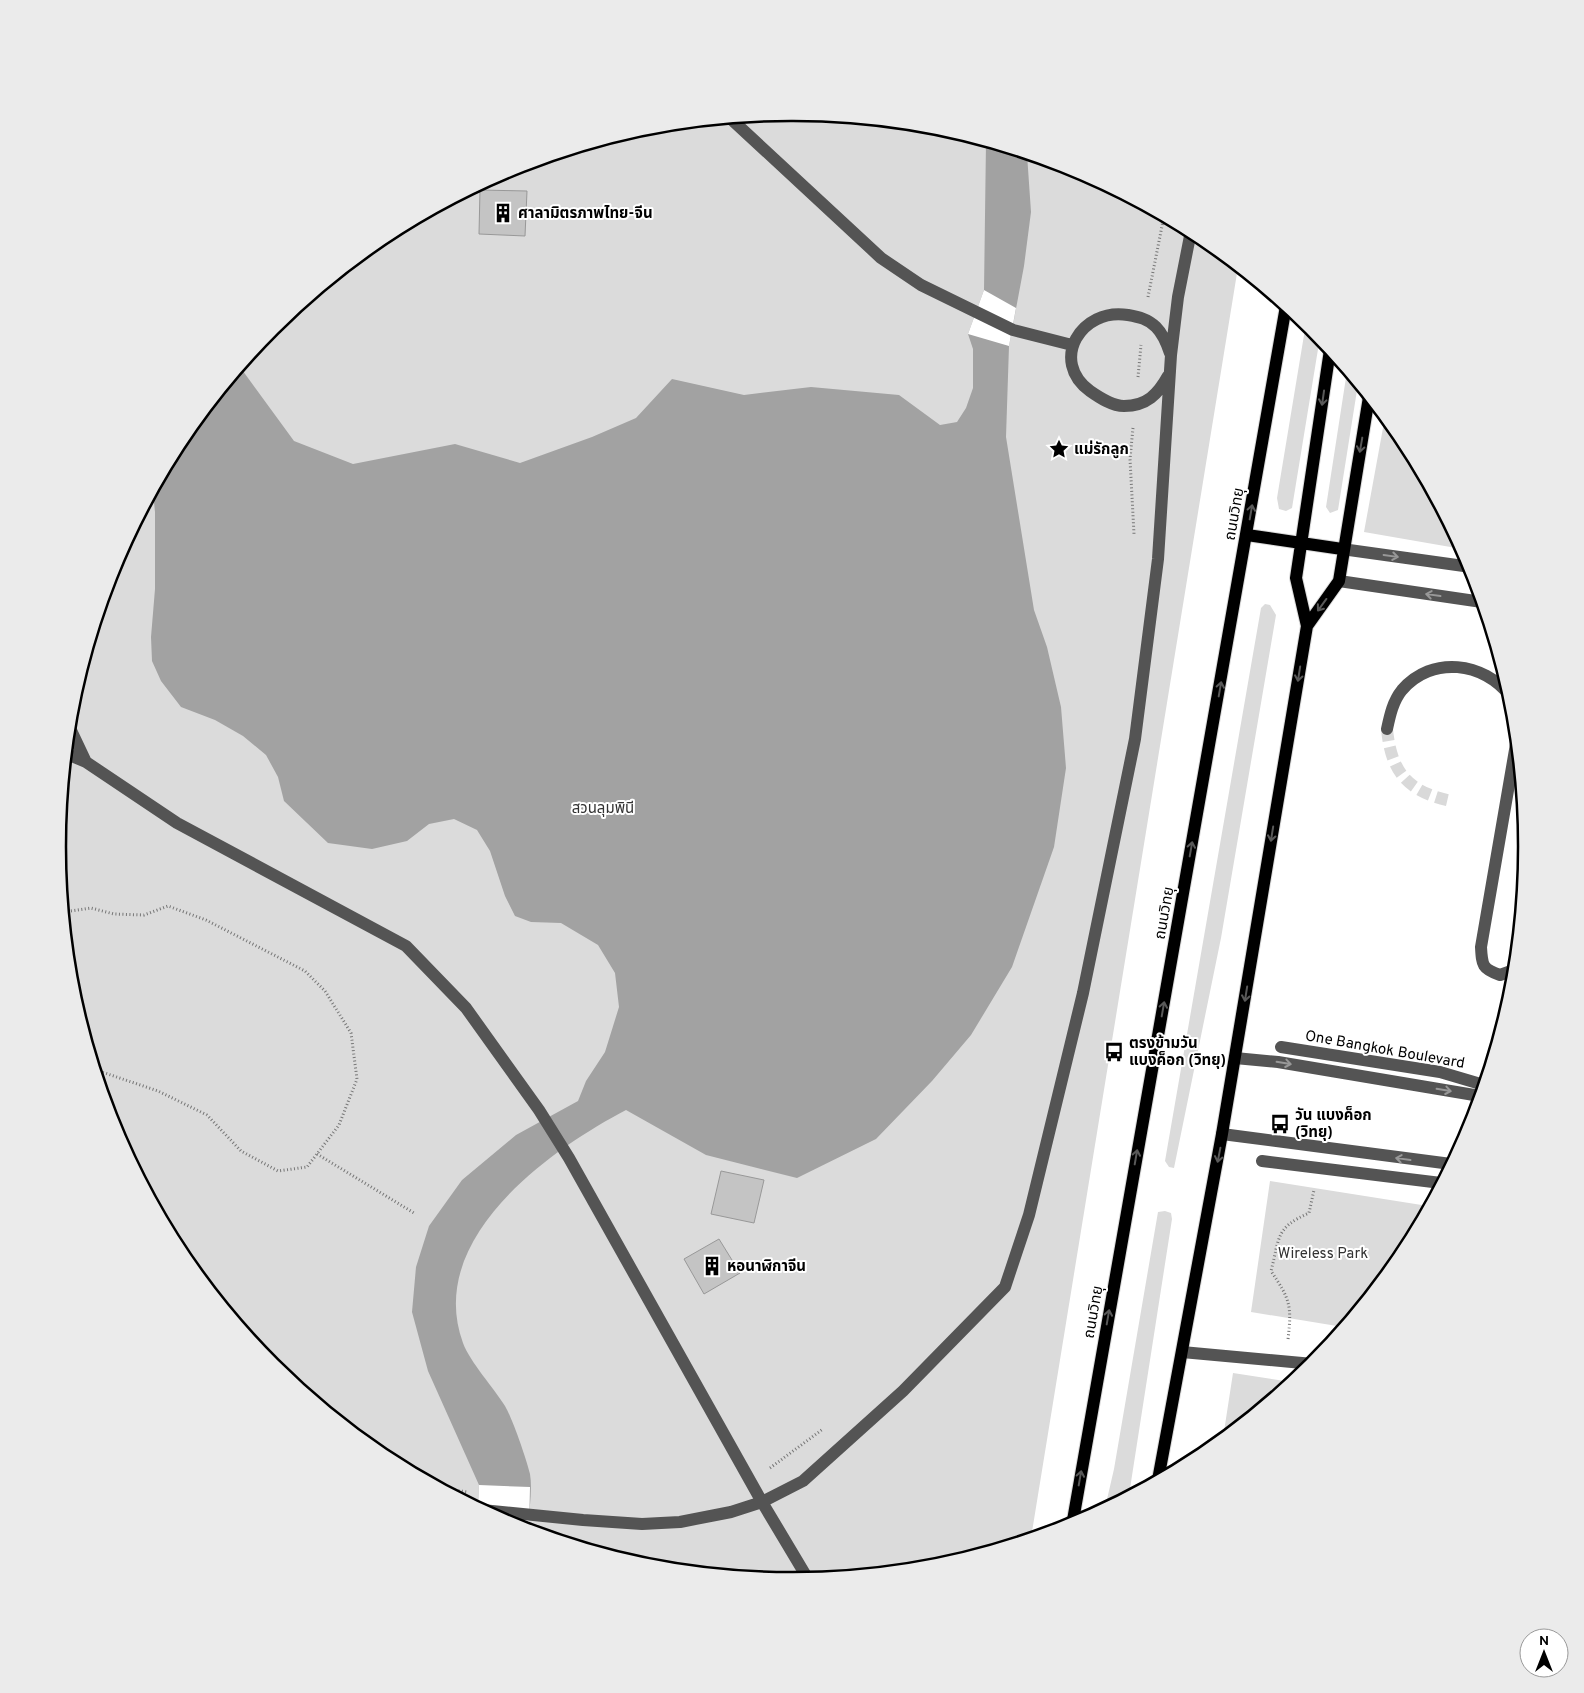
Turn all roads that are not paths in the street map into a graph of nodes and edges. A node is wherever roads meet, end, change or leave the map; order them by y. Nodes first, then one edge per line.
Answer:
1 (735, 123) edge
2 (1189, 239) edge
3 (1285, 314) edge
4 (1072, 345) junction
5 (1171, 354) junction
6 (1329, 358) edge
7 (1170, 371) junction
8 (1368, 405) edge
9 (1247, 535) junction
10 (1302, 543) junction
11 (1342, 549) junction
12 (1461, 566) edge
13 (1339, 581) junction
14 (1475, 601) edge
15 (1307, 626) junction
16 (1499, 682) edge
17 (1386, 729) tunnel mouth
18 (74, 738) edge
19 (72, 756) edge
20 (86, 762) junction
21 (1513, 762) edge
22 (1507, 973) edge
23 (1281, 1047) dead end
24 (1235, 1058) junction
25 (1478, 1083) edge
26 (1474, 1095) edge
27 (1222, 1134) junction
28 (1262, 1161) dead end
29 (1445, 1163) edge
30 (1435, 1182) edge
31 (1182, 1352) junction
32 (1302, 1363) edge
33 (1159, 1472) edge
34 (762, 1502) junction
35 (502, 1511) edge
36 (1074, 1515) edge
37 (804, 1572) edge

1 - 4 street
2 - 5 street
9 -> 3 main road, ถนนวิทยุ
4 - 5 street
4 - 7 street
5 - 7 street
6 -> 10 main road
7 - 34 street
8 -> 11 main road
9 - 10 main road
36 -> 9 main road, ถนนวิทยุ
10 - 11 main road
10 - 15 main road
11 -> 12 street
11 - 13 main road
14 -> 13 street
13 -> 15 main road
15 -> 24 main road
16 - 17 street
18 - 20 street
19 - 20 street
20 - 34 street
21 - 22 street
23 - 25 street, One Bangkok Boulevard
24 -> 26 street
24 - 27 main road
29 -> 27 street
27 -> 31 main road
28 - 30 street
31 - 32 street
31 - 33 main road
34 - 35 street
34 - 37 street

